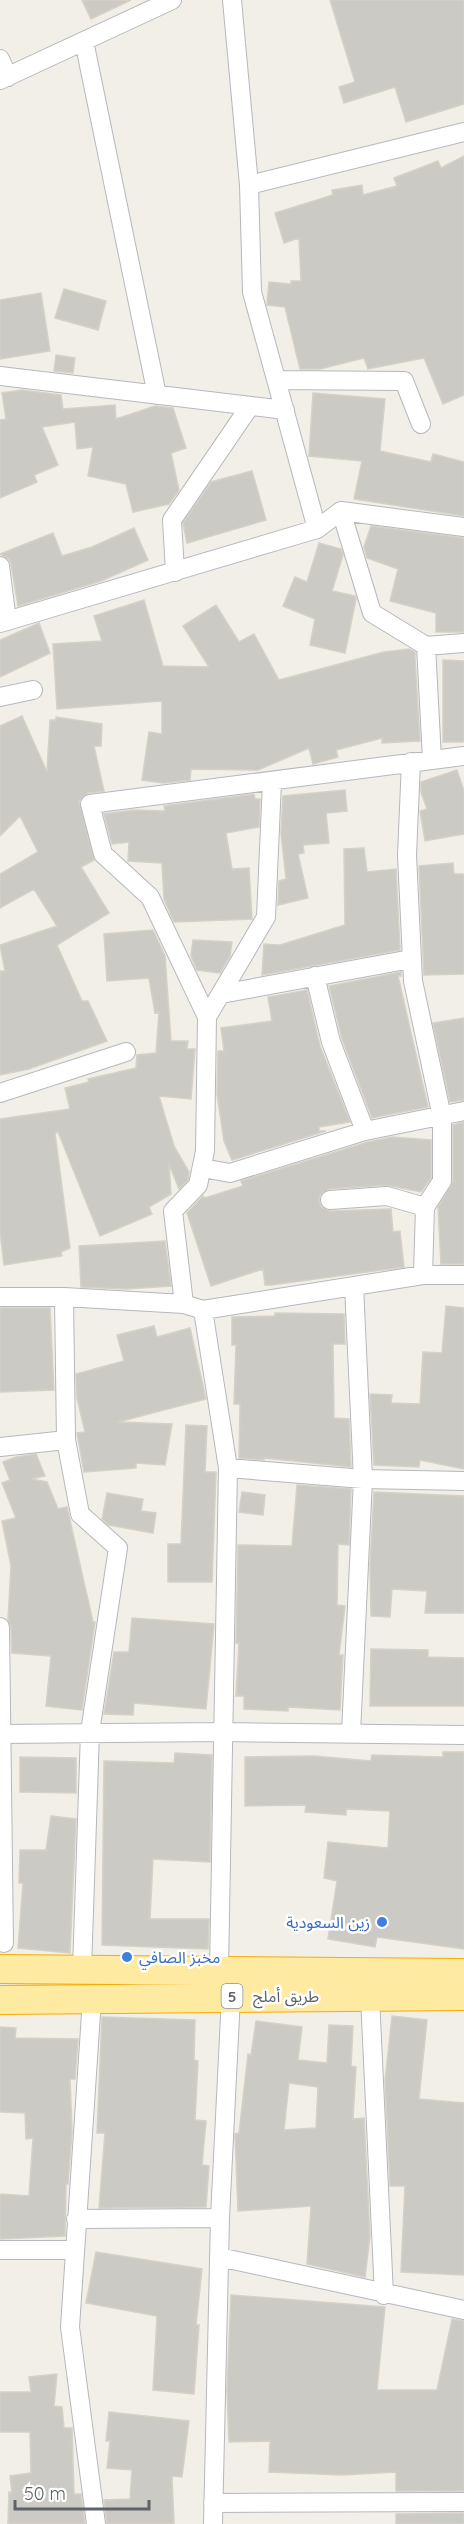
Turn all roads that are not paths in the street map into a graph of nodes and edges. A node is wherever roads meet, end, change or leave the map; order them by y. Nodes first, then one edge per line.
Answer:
1 (172, 0) edge
2 (232, 0) edge
3 (84, 41) junction
4 (0, 59) edge
5 (4, 78) edge
6 (464, 132) edge
7 (249, 185) junction
8 (0, 376) edge
9 (277, 380) junction
10 (157, 395) junction
11 (250, 406) junction
12 (285, 410) junction
13 (421, 424) dead end
14 (341, 511) junction
15 (464, 527) edge
16 (318, 529) junction
17 (0, 566) edge
18 (175, 572) junction
19 (3, 622) edge
20 (464, 643) edge
21 (426, 646) junction
22 (33, 690) dead end
23 (0, 697) edge
24 (464, 756) edge
25 (432, 759) junction
26 (411, 762) junction
27 (272, 782) junction
28 (411, 959) junction
29 (315, 976) junction
30 (221, 994) junction
31 (207, 1017) junction
32 (126, 1052) dead end
33 (0, 1093) edge
34 (464, 1111) edge
35 (442, 1117) junction
36 (365, 1131) junction
37 (202, 1168) junction
38 (330, 1200) dead end
39 (425, 1207) junction
40 (423, 1275) junction
41 (464, 1275) edge
42 (354, 1286) junction
43 (0, 1297) edge
44 (64, 1297) junction
45 (184, 1304) junction
46 (203, 1310) junction
47 (66, 1440) junction
48 (0, 1447) edge
49 (228, 1468) junction
50 (363, 1479) junction
51 (464, 1481) edge
52 (0, 1627) edge
53 (90, 1732) junction
54 (224, 1732) junction
55 (351, 1732) junction
56 (1, 1734) edge
57 (464, 1735) edge
58 (2, 1956) edge
59 (82, 1970) junction
60 (464, 1973) edge
61 (225, 1983) junction
62 (369, 1996) junction
63 (464, 1996) edge
64 (92, 1999) junction
65 (0, 2000) edge
66 (220, 2218) junction
67 (76, 2219) junction
68 (0, 2250) edge
69 (74, 2250) junction
70 (219, 2257) junction
71 (384, 2295) junction
72 (464, 2310) edge
73 (464, 2502) edge
74 (213, 2503) junction
75 (96, 2524) edge
76 (213, 2524) edge

1 - 3 street
2 - 7 street
3 - 5 street
3 - 10 street
4 - 5 street
6 - 7 street
7 - 9 street
8 - 10 street
9 - 12 street
9 - 13 street
10 - 11 street
11 - 12 street
11 - 18 street
12 - 16 street
14 - 15 street
14 - 16 street
14 - 21 street
16 - 18 street
17 - 19 street
18 - 19 street
20 - 21 street
21 - 25 street
22 - 23 street
24 - 25 street
25 - 26 street
26 - 27 street
26 - 28 street
27 - 30 street
27 - 31 street
28 - 29 street
28 - 35 street
29 - 30 street
29 - 36 street
30 - 31 street
31 - 37 street
32 - 33 street
34 - 35 street
35 - 36 street
35 - 39 street
36 - 37 street
37 - 45 street
38 - 39 street
39 - 40 street
40 - 41 street
40 - 42 street
42 - 46 street
42 - 50 street
43 - 44 street
44 - 45 street
44 - 47 street
45 - 46 street
46 - 49 street
47 - 48 street
47 - 53 street
49 - 50 street
49 - 54 street
50 - 51 street
50 - 55 street
52 - 56 street
53 - 54 street
53 - 56 street
53 - 59 street
54 - 55 street
54 - 61 street
55 - 57 street
56 - 58 street
58 - 59 highway, طريق أملج / 5
59 - 61 highway, طريق أملج / 5
60 - 61 highway, طريق أملج / 5
61 - 62 highway, طريق أملج / 5
61 - 64 highway, طريق أملج / 5
61 - 66 street
62 - 63 highway, طريق أملج / 5
62 - 71 street
64 - 65 highway, طريق أملج / 5
64 - 67 street
66 - 67 street
66 - 70 street
67 - 69 street
68 - 69 street
69 - 75 street
70 - 71 street
70 - 74 street
71 - 72 street
73 - 74 street
74 - 76 street

